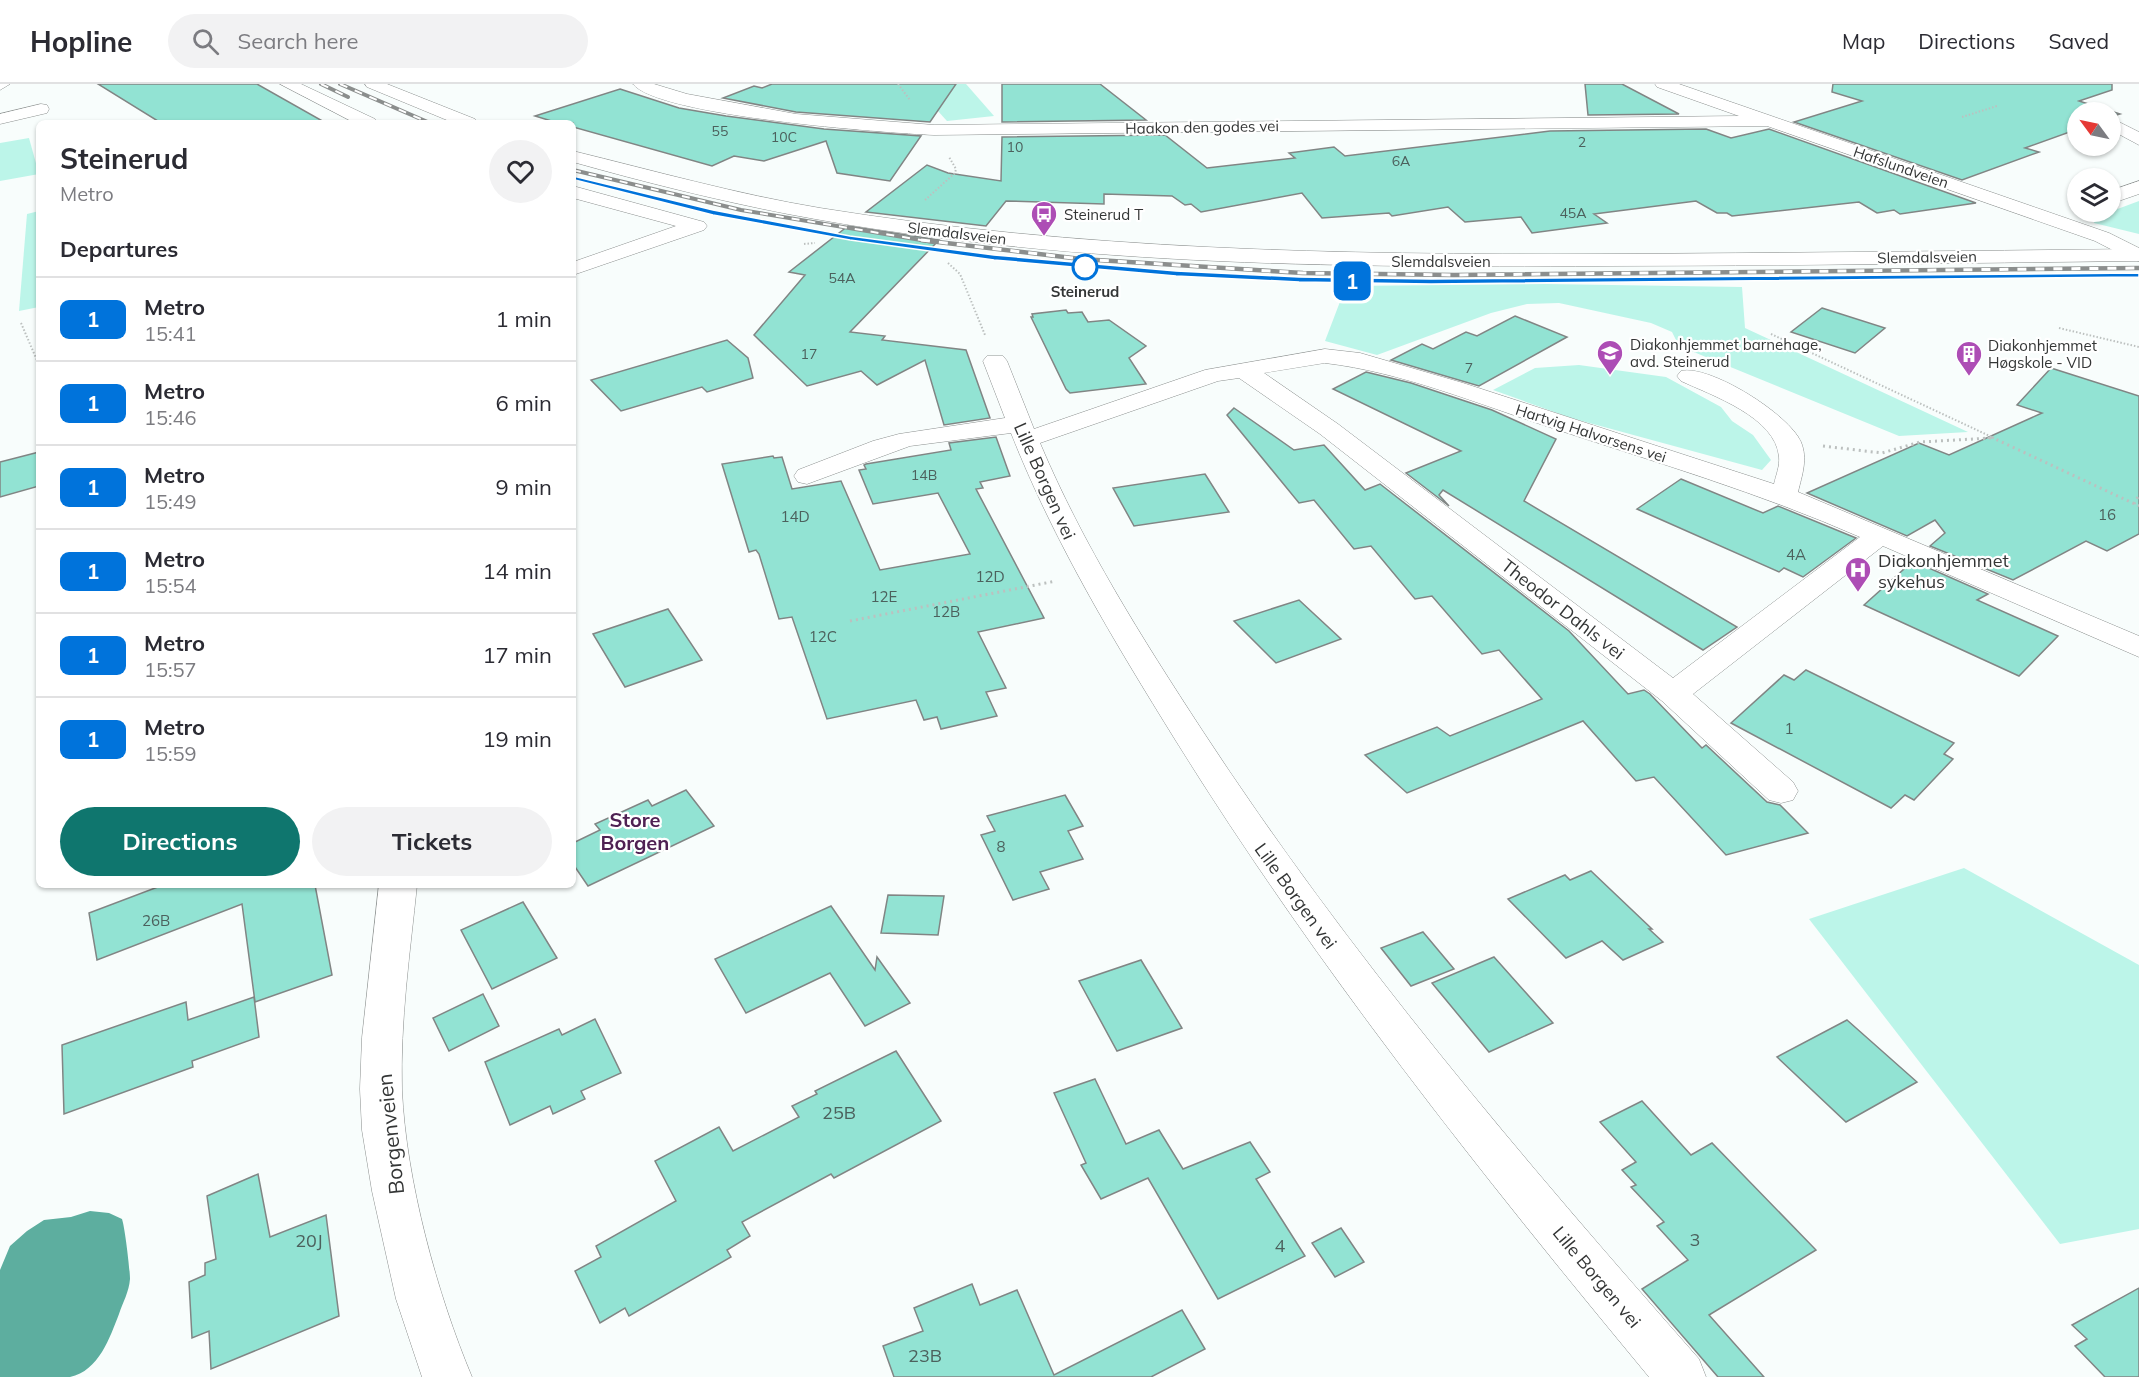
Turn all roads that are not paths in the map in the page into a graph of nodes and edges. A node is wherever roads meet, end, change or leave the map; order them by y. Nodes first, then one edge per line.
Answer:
1 (288, 84) edge
2 (373, 84) edge
3 (641, 84) edge
4 (1663, 84) edge
5 (42, 108) edge
6 (0, 118) edge
7 (363, 120) edge
8 (462, 120) edge
9 (1769, 121) junction
10 (576, 157) edge
11 (2139, 187) edge
12 (576, 193) edge
13 (2121, 194) edge
14 (2067, 215) edge
15 (2055, 220) junction
16 (2138, 255) edge
17 (576, 267) edge
18 (995, 361) road end
19 (1243, 370) junction
20 (1689, 376) dead end
21 (1023, 432) junction
22 (807, 476) dead end
23 (1784, 496) junction
24 (1880, 535) junction
25 (2139, 647) edge
26 (1673, 694) junction
27 (1781, 791) dead end
28 (398, 888) edge
29 (447, 1377) edge
30 (1681, 1377) edge

1 - 7 street
2 - 8 street
3 - 9 street, Haakon den godes vei
4 - 9 street, Hafslundveien
5 - 6 street
9 - 15 street, Hafslundveien
10 - 16 street, Slemdalsveien
11 - 13 street
12 - 17 street
14 - 15 street
15 - 16 street, Hafslundveien
18 - 21 street, Lille Borgen vei
19 - 21 street, Hartvig Halvorsens vei
19 - 23 street, Hartvig Halvorsens vei
19 - 26 street, Theodor Dahls vei
20 - 23 street
21 - 22 street, Hartvig Halvorsens vei
21 - 30 street, Lille Borgen vei
23 - 24 street, Hartvig Halvorsens vei
24 - 25 street, Hartvig Halvorsens vei
24 - 26 street
26 - 27 street, Theodor Dahls vei
28 - 29 street, Borgenveien

